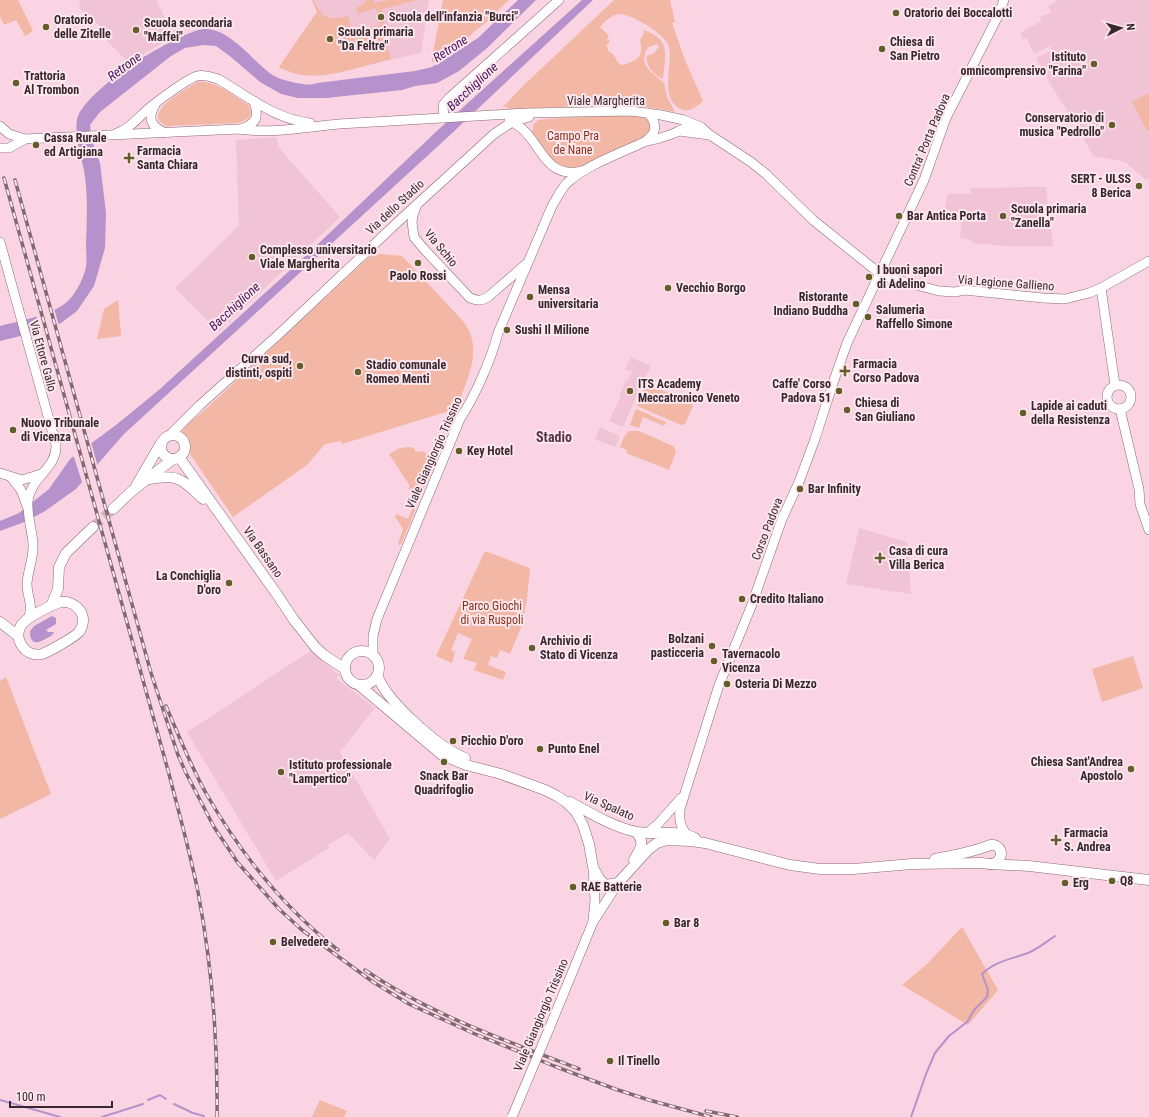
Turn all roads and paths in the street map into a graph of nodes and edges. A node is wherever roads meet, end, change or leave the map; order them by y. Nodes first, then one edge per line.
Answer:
1 (559, 0) edge
2 (1004, 0) edge
3 (254, 101) junction
4 (155, 104) junction
5 (648, 113) junction
6 (542, 114) junction
7 (482, 117) junction
8 (445, 118) junction
9 (512, 122) junction
10 (690, 123) junction
11 (327, 125) junction
12 (0, 126) edge
13 (239, 130) junction
14 (679, 131) junction
15 (166, 133) junction
16 (526, 133) junction
17 (494, 134) junction
18 (109, 135) junction
19 (710, 135) junction
20 (25, 140) junction
21 (646, 142) junction
22 (5, 148) edge
23 (586, 170) junction
24 (417, 206) junction
25 (0, 242) edge
26 (1149, 261) edge
27 (527, 263) junction
28 (879, 273) junction
29 (1101, 288) junction
30 (470, 298) joint
31 (1114, 385) junction
32 (1120, 409) junction
33 (171, 434) junction
34 (161, 443) junction
35 (176, 458) junction
36 (0, 473) edge
37 (42, 473) junction
38 (10, 476) junction
39 (148, 480) junction
40 (132, 491) junction
41 (27, 503) junction
42 (215, 506) junction
43 (113, 509) tunnel mouth
44 (93, 527) tunnel mouth
45 (1149, 530) edge
46 (58, 589) junction
47 (30, 598) junction
48 (67, 602) junction
49 (49, 607) junction
50 (26, 621) junction
51 (1, 623) edge
52 (18, 636) junction
53 (373, 656) junction
54 (330, 658) junction
55 (348, 658) junction
56 (345, 669) junction
57 (377, 675) junction
58 (359, 685) junction
59 (501, 774) junction
60 (558, 796) junction
61 (683, 796) junction
62 (593, 814) junction
63 (583, 825) junction
64 (636, 832) junction
65 (647, 833) junction
66 (686, 834) junction
67 (674, 836) junction
68 (706, 843) junction
69 (985, 847) junction
70 (1001, 855) junction
71 (912, 864) junction
72 (989, 864) junction
73 (1028, 866) junction
74 (593, 868) junction
75 (627, 872) junction
76 (1149, 880) edge
77 (618, 883) junction
78 (593, 922) junction
79 (512, 1117) edge

1 - 8 street
2 - 28 street, Contra' Porta Padova
3 - 4 street, Viale Margherita
3 - 11 street, Viale Margherita
3 - 13 street, Viale Margherita
4 - 15 street
4 - 18 street, Viale Margherita
5 - 6 street, Viale Margherita
5 - 10 street, Viale Margherita
5 - 21 street
6 - 7 street, Viale Margherita
6 - 9 street, Via dello Stadio
6 - 16 street
7 - 8 street, Viale Margherita
7 - 9 street
7 - 17 street
8 - 11 street, Viale Margherita
9 - 16 street
9 - 17 street, Via dello Stadio
10 - 14 street
10 - 19 street, Viale Margherita
11 - 13 street, Viale Margherita
12 - 20 street, Viale Margherita
13 - 15 street, Viale Margherita
14 - 19 street
14 - 21 street
15 - 18 street, Viale Margherita
16 - 23 street
17 - 24 street, Via dello Stadio
18 - 20 street, Viale Margherita
19 - 28 street, Viale Margherita
20 - 22 street, Viale Margherita
21 - 23 street
23 - 27 street, Viale Giangiorgio Trissino
24 - 30 street, Via Schio
24 - 33 street, Via dello Stadio
25 - 37 street, Via Ettore Gallo
26 - 29 street, Via Legione Gallieno
27 - 30 street, Viale Giangiorgio Trissino
27 - 53 street, Viale Giangiorgio Trissino
28 - 29 street, Via Legione Gallieno
28 - 61 street, Corso Padova
29 - 31 street
31 - 32 street
31 - 32 street
32 - 45 street
33 - 34 main road, Via dello Stadio
33 - 35 main road
34 - 35 main road
34 - 40 main road, Via dello Stadio
35 - 39 main road, Via dello Stadio
35 - 42 main road, Via Bassano
36 - 38 street
37 - 38 street
37 - 41 street, Via Ettore Gallo
38 - 41 street
39 - 40 main road, Via dello Stadio
39 - 42 main road
40 - 43 main road, Via dello Stadio
41 - 47 street
42 - 54 main road, Via Bassano
44 - 46 main road
46 - 48 main road
46 - 49 main road
47 - 49 street
47 - 50 street
48 - 49 main road
48 - 52 main road
49 - 50 main road
50 - 51 main road
50 - 52 main road
51 - 52 main road
53 - 55 main road
53 - 57 main road, Viale Giangiorgio Trissino
54 - 55 main road
54 - 56 main road, Via Bassano
55 - 56 main road
56 - 58 main road, Viale Giangiorgio Trissino
57 - 58 main road
57 - 59 main road, Viale Giangiorgio Trissino
58 - 59 main road, Viale Giangiorgio Trissino
59 - 60 main road, Viale Giangiorgio Trissino
60 - 62 main road, Via Spalato
60 - 63 main road, Viale Giangiorgio Trissino
61 - 65 street, Corso Padova
61 - 66 street, Corso Padova
62 - 63 main road
62 - 64 main road, Via Spalato
63 - 74 main road, Viale Giangiorgio Trissino
64 - 65 main road, Via Spalato
64 - 75 main road
65 - 67 main road, Via Spalato
66 - 67 main road
66 - 68 main road
67 - 68 main road
67 - 75 main road, Viale Giangiorgio Trissino
68 - 71 main road
69 - 70 main road
69 - 71 main road
69 - 72 main road
70 - 72 main road
70 - 73 main road
71 - 72 main road
72 - 73 main road
73 - 76 main road
74 - 77 main road, Viale Giangiorgio Trissino
74 - 78 street, Viale Giangiorgio Trissino
75 - 77 main road, Viale Giangiorgio Trissino
77 - 78 street, Viale Giangiorgio Trissino
78 - 79 street, Viale Giangiorgio Trissino, bridge

